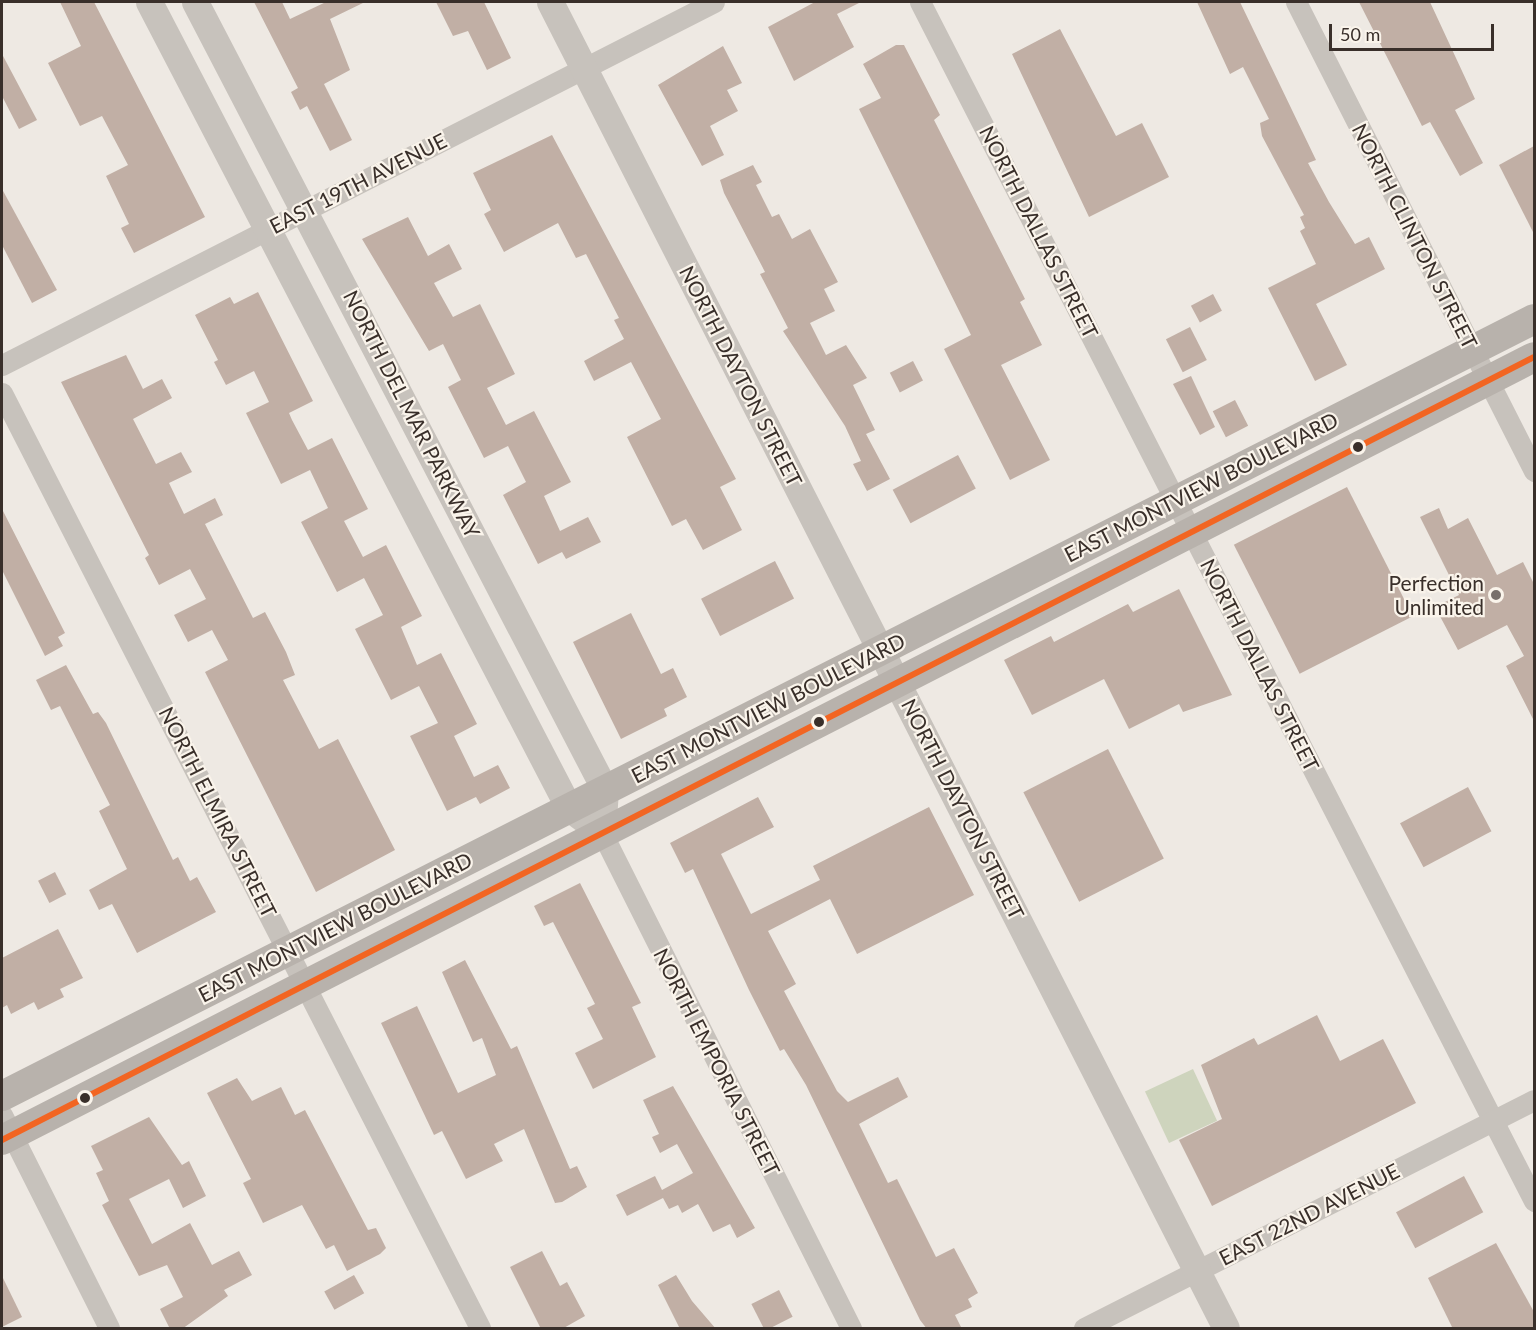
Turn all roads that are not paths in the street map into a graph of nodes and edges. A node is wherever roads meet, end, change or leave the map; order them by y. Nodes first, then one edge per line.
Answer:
1 (149, 2) edge
2 (195, 2) edge
3 (550, 2) edge
4 (714, 2) edge
5 (920, 2) edge
6 (1296, 2) edge
7 (583, 69) junction
8 (304, 210) junction
9 (267, 229) junction
10 (1534, 319) edge
11 (1474, 350) junction
12 (1534, 357) edge
13 (2, 365) edge
14 (1489, 381) junction
15 (2, 393) edge
16 (1534, 471) edge
17 (1178, 499) junction
18 (1191, 530) junction
19 (882, 651) junction
20 (898, 682) junction
21 (605, 790) junction
22 (569, 808) junction
23 (602, 833) junction
24 (290, 950) junction
25 (307, 985) junction
26 (2, 1096) edge
27 (1534, 1100) edge
28 (1494, 1121) junction
29 (5, 1130) edge
30 (1534, 1201) edge
31 (1197, 1271) junction
32 (109, 1329) edge
33 (480, 1329) edge
34 (851, 1329) edge
35 (1084, 1329) edge
36 (1226, 1329) edge

1 - 9 street, NORTH DEL MAR PARKWAY
2 - 8 street, NORTH DEL MAR PARKWAY
3 - 7 street, NORTH DAYTON STREET
4 - 7 street, EAST 19TH AVENUE
5 - 17 street, NORTH DALLAS STREET
6 - 11 street, NORTH CLINTON STREET
7 - 8 street, EAST 19TH AVENUE
7 - 19 street, NORTH DAYTON STREET
8 - 9 street, EAST 19TH AVENUE
8 - 21 street, NORTH DEL MAR PARKWAY
9 - 13 street, EAST 19TH AVENUE
9 - 22 street, NORTH DEL MAR PARKWAY
10 - 11 main road, EAST MONTVIEW BOULEVARD
11 - 14 street, NORTH CLINTON STREET
11 - 17 main road, EAST MONTVIEW BOULEVARD
12 - 14 main road, EAST MONTVIEW BOULEVARD
14 - 16 street, NORTH CLINTON STREET
14 - 18 main road, EAST MONTVIEW BOULEVARD
15 - 24 street, NORTH ELMIRA STREET
17 - 18 street, NORTH DALLAS STREET
17 - 19 main road, EAST MONTVIEW BOULEVARD
18 - 20 main road, EAST MONTVIEW BOULEVARD
18 - 28 street, NORTH DALLAS STREET
19 - 20 street, NORTH DAYTON STREET
19 - 21 main road, EAST MONTVIEW BOULEVARD
20 - 23 main road, EAST MONTVIEW BOULEVARD
20 - 31 street, NORTH DAYTON STREET
21 - 22 main road, EAST MONTVIEW BOULEVARD
21 - 23 street
22 - 23 street, NORTH EMPORIA STREET
22 - 24 main road, EAST MONTVIEW BOULEVARD
23 - 25 main road, EAST MONTVIEW BOULEVARD
23 - 34 street, NORTH EMPORIA STREET
24 - 25 street, NORTH ELMIRA STREET
24 - 26 main road, EAST MONTVIEW BOULEVARD
25 - 29 main road, EAST MONTVIEW BOULEVARD
25 - 33 street, NORTH ELMIRA STREET
27 - 28 street, EAST 22ND AVENUE
28 - 30 street, NORTH DALLAS STREET
28 - 31 street, EAST 22ND AVENUE
29 - 32 street
31 - 35 street, EAST 22ND AVENUE
31 - 36 street, NORTH DAYTON STREET

